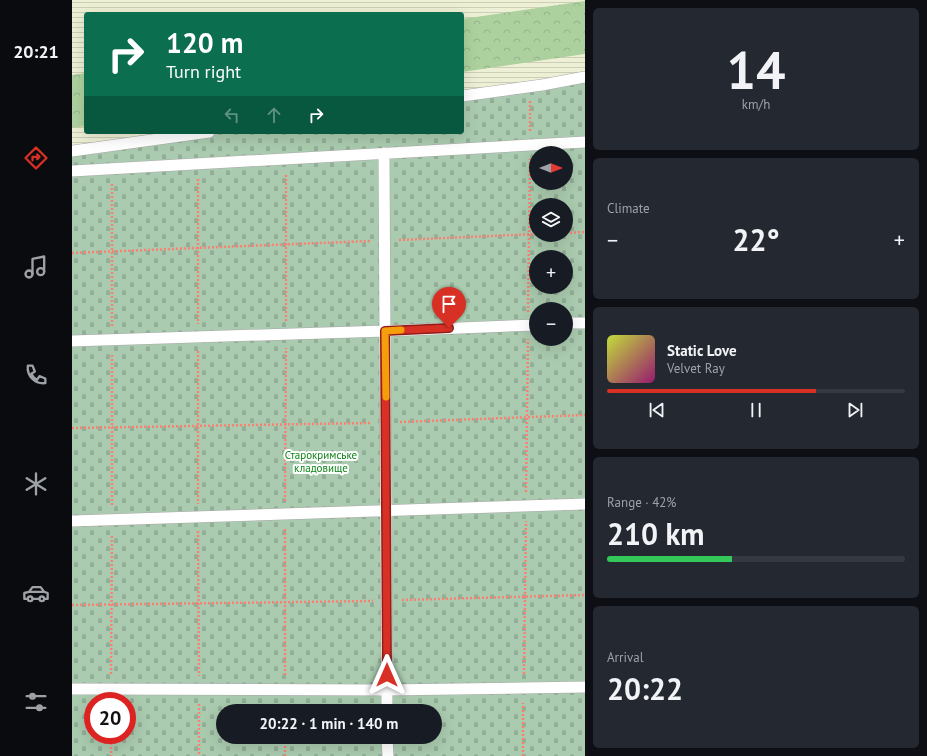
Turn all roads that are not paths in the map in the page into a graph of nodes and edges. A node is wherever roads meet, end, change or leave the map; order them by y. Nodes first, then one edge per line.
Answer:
1 (585, 77) edge
2 (464, 96) edge
3 (195, 134) edge
4 (585, 142) edge
5 (72, 151) edge
6 (384, 153) junction
7 (72, 171) edge
8 (585, 322) edge
9 (573, 323) edge
10 (529, 325) edge
11 (385, 331) junction
12 (72, 341) edge
13 (585, 504) edge
14 (386, 511) junction
15 (72, 521) edge
16 (585, 687) edge
17 (72, 689) edge
18 (387, 690) junction
19 (387, 704) edge
20 (387, 744) edge
21 (388, 756) edge

1 - 2 lane
3 - 5 lane
4 - 6 lane
6 - 7 lane
6 - 11 lane
8 - 9 lane
10 - 11 lane
11 - 12 lane
11 - 14 lane
13 - 14 lane
14 - 15 lane
14 - 18 lane
16 - 18 lane
17 - 18 lane
18 - 19 lane
20 - 21 lane

